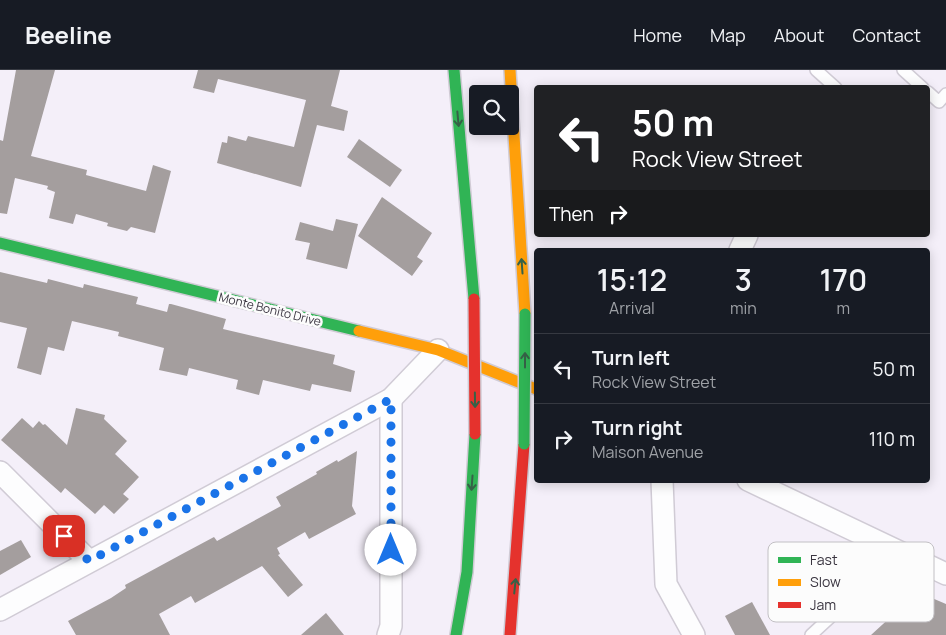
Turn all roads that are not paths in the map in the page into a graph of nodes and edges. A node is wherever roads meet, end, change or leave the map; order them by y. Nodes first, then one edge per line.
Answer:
1 (454, 70) edge
2 (510, 70) edge
3 (816, 70) edge
4 (903, 70) edge
5 (833, 85) edge
6 (920, 85) edge
7 (930, 94) edge
8 (946, 94) edge
9 (0, 243) edge
10 (438, 350) junction
11 (534, 388) edge
12 (391, 399) junction
13 (0, 472) edge
14 (662, 483) edge
15 (754, 483) edge
16 (880, 542) edge
17 (89, 561) junction
18 (934, 568) edge
19 (946, 574) edge
20 (0, 610) edge
21 (825, 622) edge
22 (388, 635) edge
23 (456, 635) edge
24 (510, 635) edge
25 (694, 635) edge
26 (811, 635) edge

1 -> 23 main road, bridge
24 -> 2 main road, bridge
3 - 5 lane
4 - 6 lane
7 - 8 lane
9 - 10 main road, Monte Bonito Drive
10 - 11 main road, Monte Bonito Drive
10 - 12 street
12 - 17 street
12 - 22 street
13 - 17 street
14 - 25 street
15 - 16 street
17 - 20 street
18 - 19 street
21 - 26 lane

